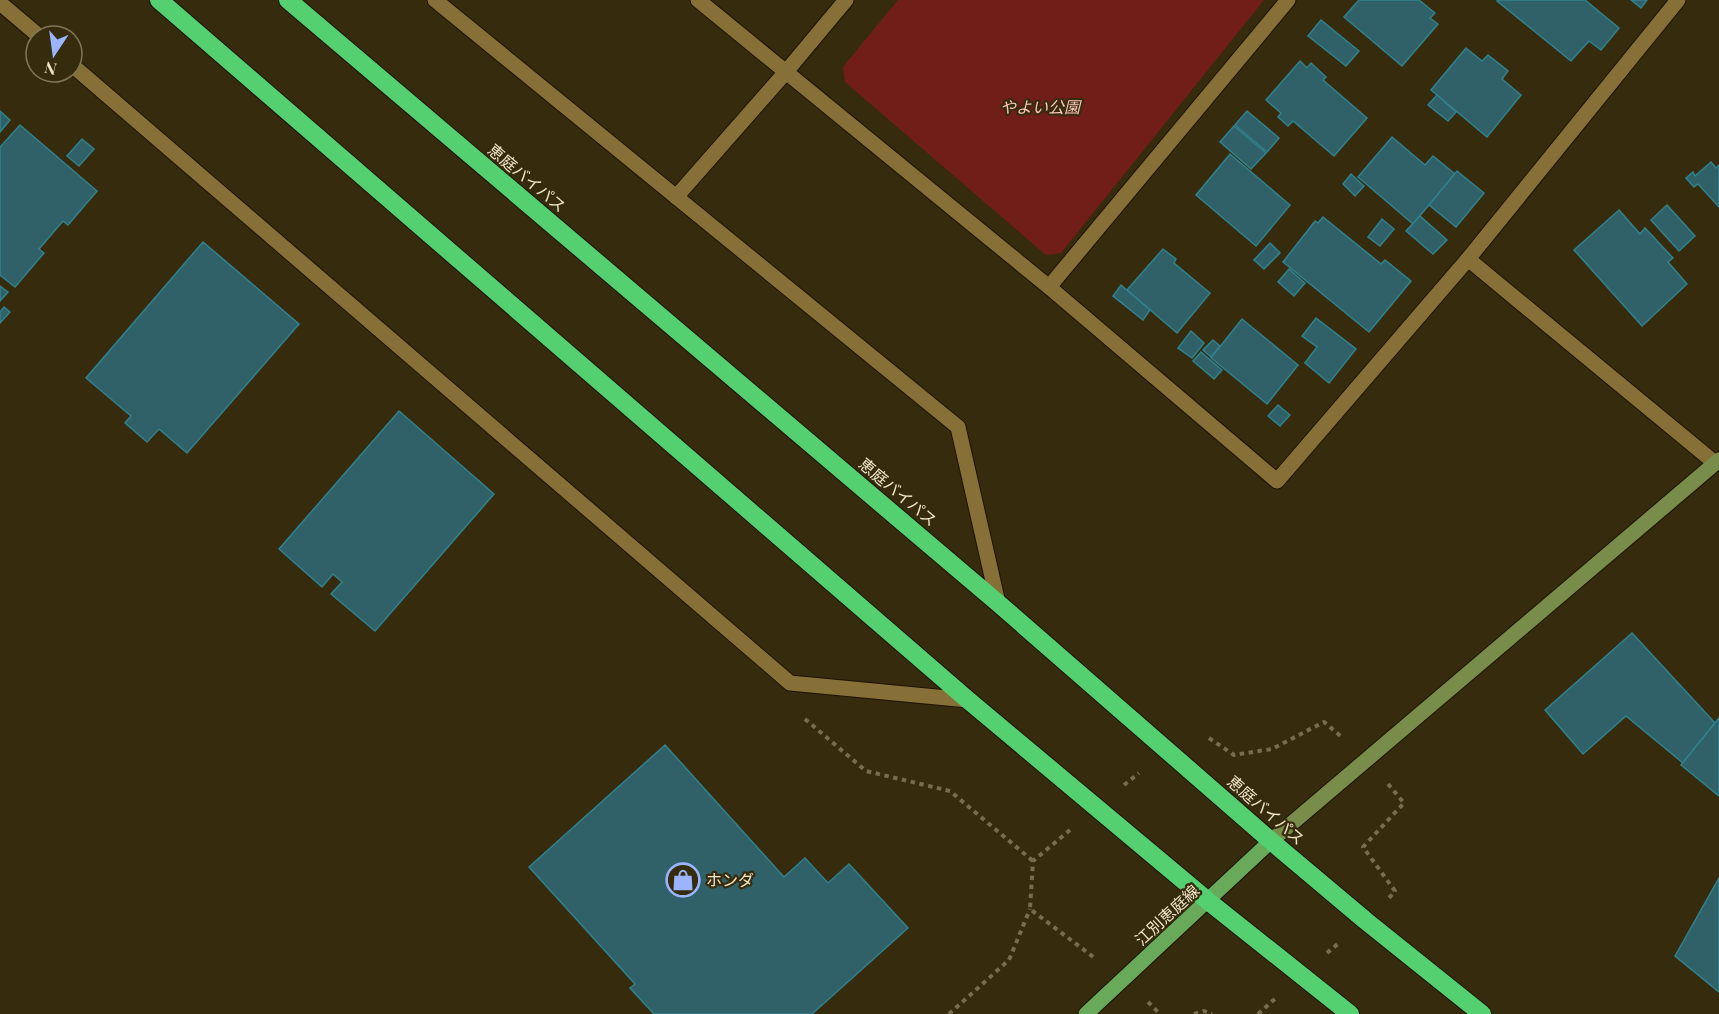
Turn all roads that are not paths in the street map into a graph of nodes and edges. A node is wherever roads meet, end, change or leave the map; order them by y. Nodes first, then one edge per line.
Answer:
1 (159, 0) edge
2 (288, 0) edge
3 (435, 0) edge
4 (698, 0) edge
5 (846, 0) edge
6 (1288, 0) edge
7 (1678, 0) edge
8 (0, 3) edge
9 (25, 24) edge
10 (785, 73) junction
11 (84, 75) edge
12 (676, 197) junction
13 (1468, 258) junction
14 (1049, 287) junction
15 (1717, 461) edge
16 (998, 603) junction
17 (968, 700) junction
18 (1272, 841) junction
19 (1208, 901) junction
20 (1086, 1014) edge
21 (1350, 1014) edge
22 (1482, 1014) edge

1 - 17 highway
2 - 16 highway, 恵庭バイパス
3 - 12 street
4 - 10 street
5 - 10 street
6 - 14 street
7 - 13 street
8 - 9 street
10 - 12 street
10 - 14 street
11 - 17 street
12 - 16 street
13 - 14 street
13 - 15 street
15 - 18 street
16 - 18 highway, 恵庭バイパス
17 - 19 highway
18 - 19 main road, 江別恵庭線
18 - 22 highway, 恵庭バイパス
19 - 20 main road, 江別恵庭線
19 - 21 highway

